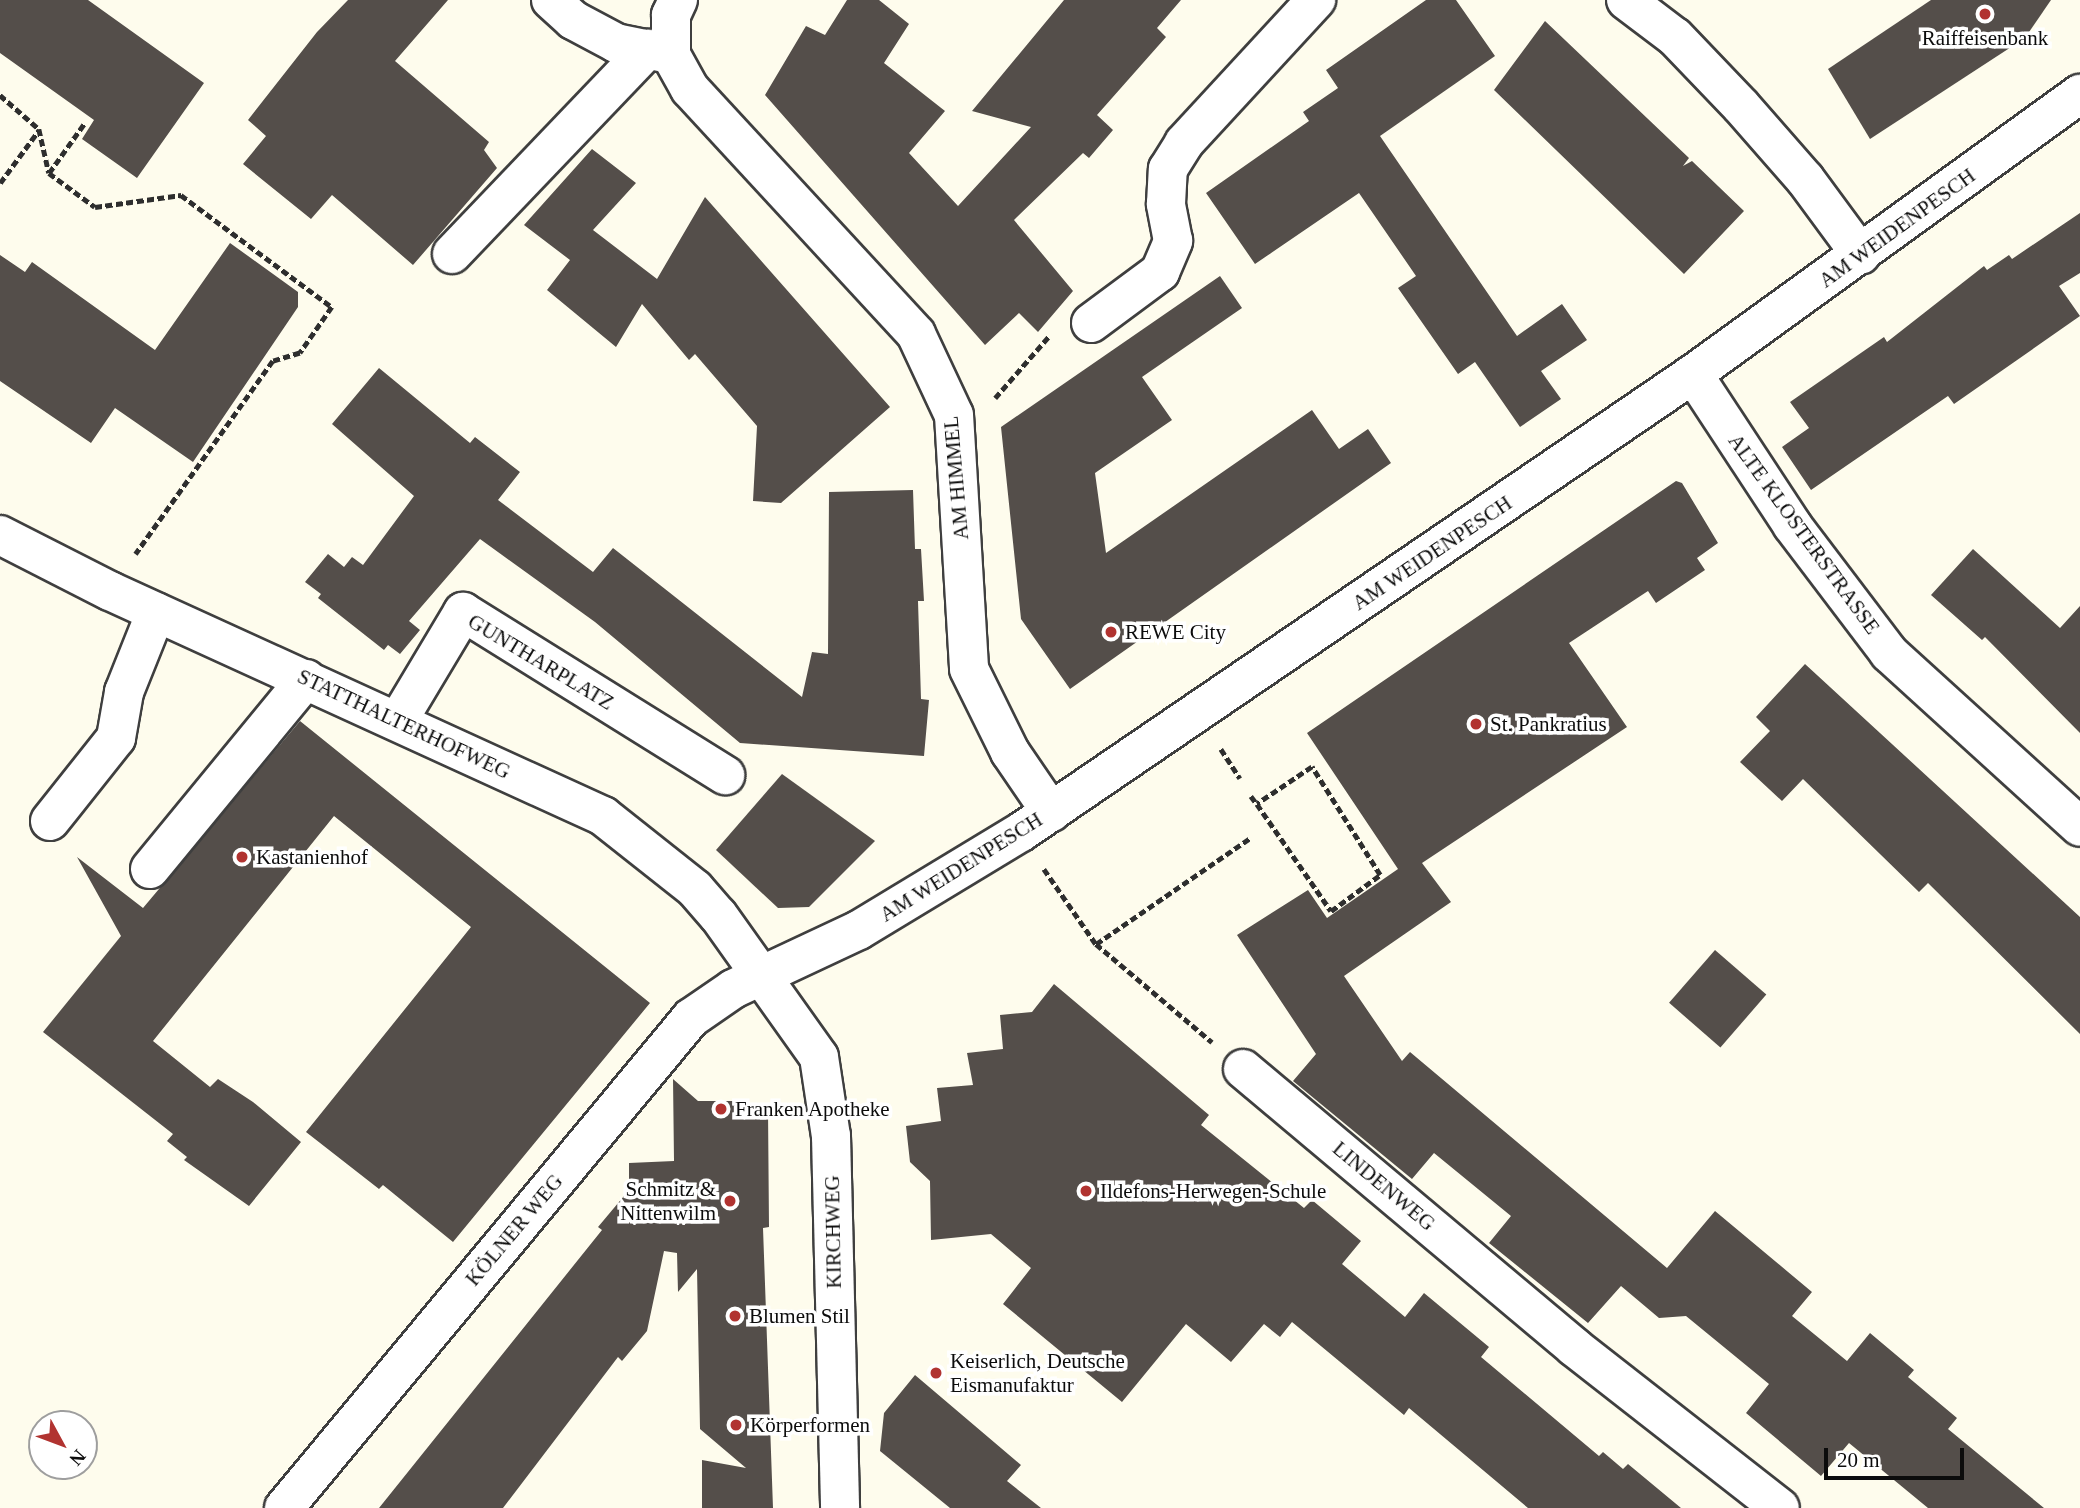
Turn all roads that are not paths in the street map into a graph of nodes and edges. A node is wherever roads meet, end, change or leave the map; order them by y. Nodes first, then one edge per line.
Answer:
1 (551, 0) edge
2 (678, 0) edge
3 (1316, 0) edge
4 (1626, 0) edge
5 (659, 52) junction
6 (2080, 94) edge
7 (452, 254) dead end
8 (1861, 255) junction
9 (1091, 323) road end
10 (1693, 374) junction
11 (0, 534) edge
12 (156, 612) junction
13 (306, 678) junction
14 (399, 719) junction
15 (726, 775) dead end
16 (50, 821) dead end
17 (1036, 822) junction
18 (2080, 827) edge
19 (150, 869) dead end
20 (762, 976) junction
21 (1244, 1069) road end
22 (284, 1508) edge
23 (840, 1508) edge
24 (1780, 1508) edge

1 - 5 street
2 - 5 street
3 - 9 street
4 - 8 street
5 - 7 street
5 - 17 street, AM HIMMEL
6 - 8 street, AM WEIDENPESCH
8 - 10 street, AM WEIDENPESCH
10 - 17 street, AM WEIDENPESCH
10 - 18 street, ALTE KLOSTERSTRASSE
11 - 12 street, STATTHALTERHOFWEG
12 - 13 street, STATTHALTERHOFWEG
12 - 16 street
13 - 14 street, STATTHALTERHOFWEG
13 - 19 street
14 - 15 street, GUNTHARPLATZ
14 - 20 street, STATTHALTERHOFWEG
17 - 20 street, AM WEIDENPESCH
20 - 22 street, KÖLNER WEG
20 - 23 street, KIRCHWEG
21 - 24 street, LINDENWEG

